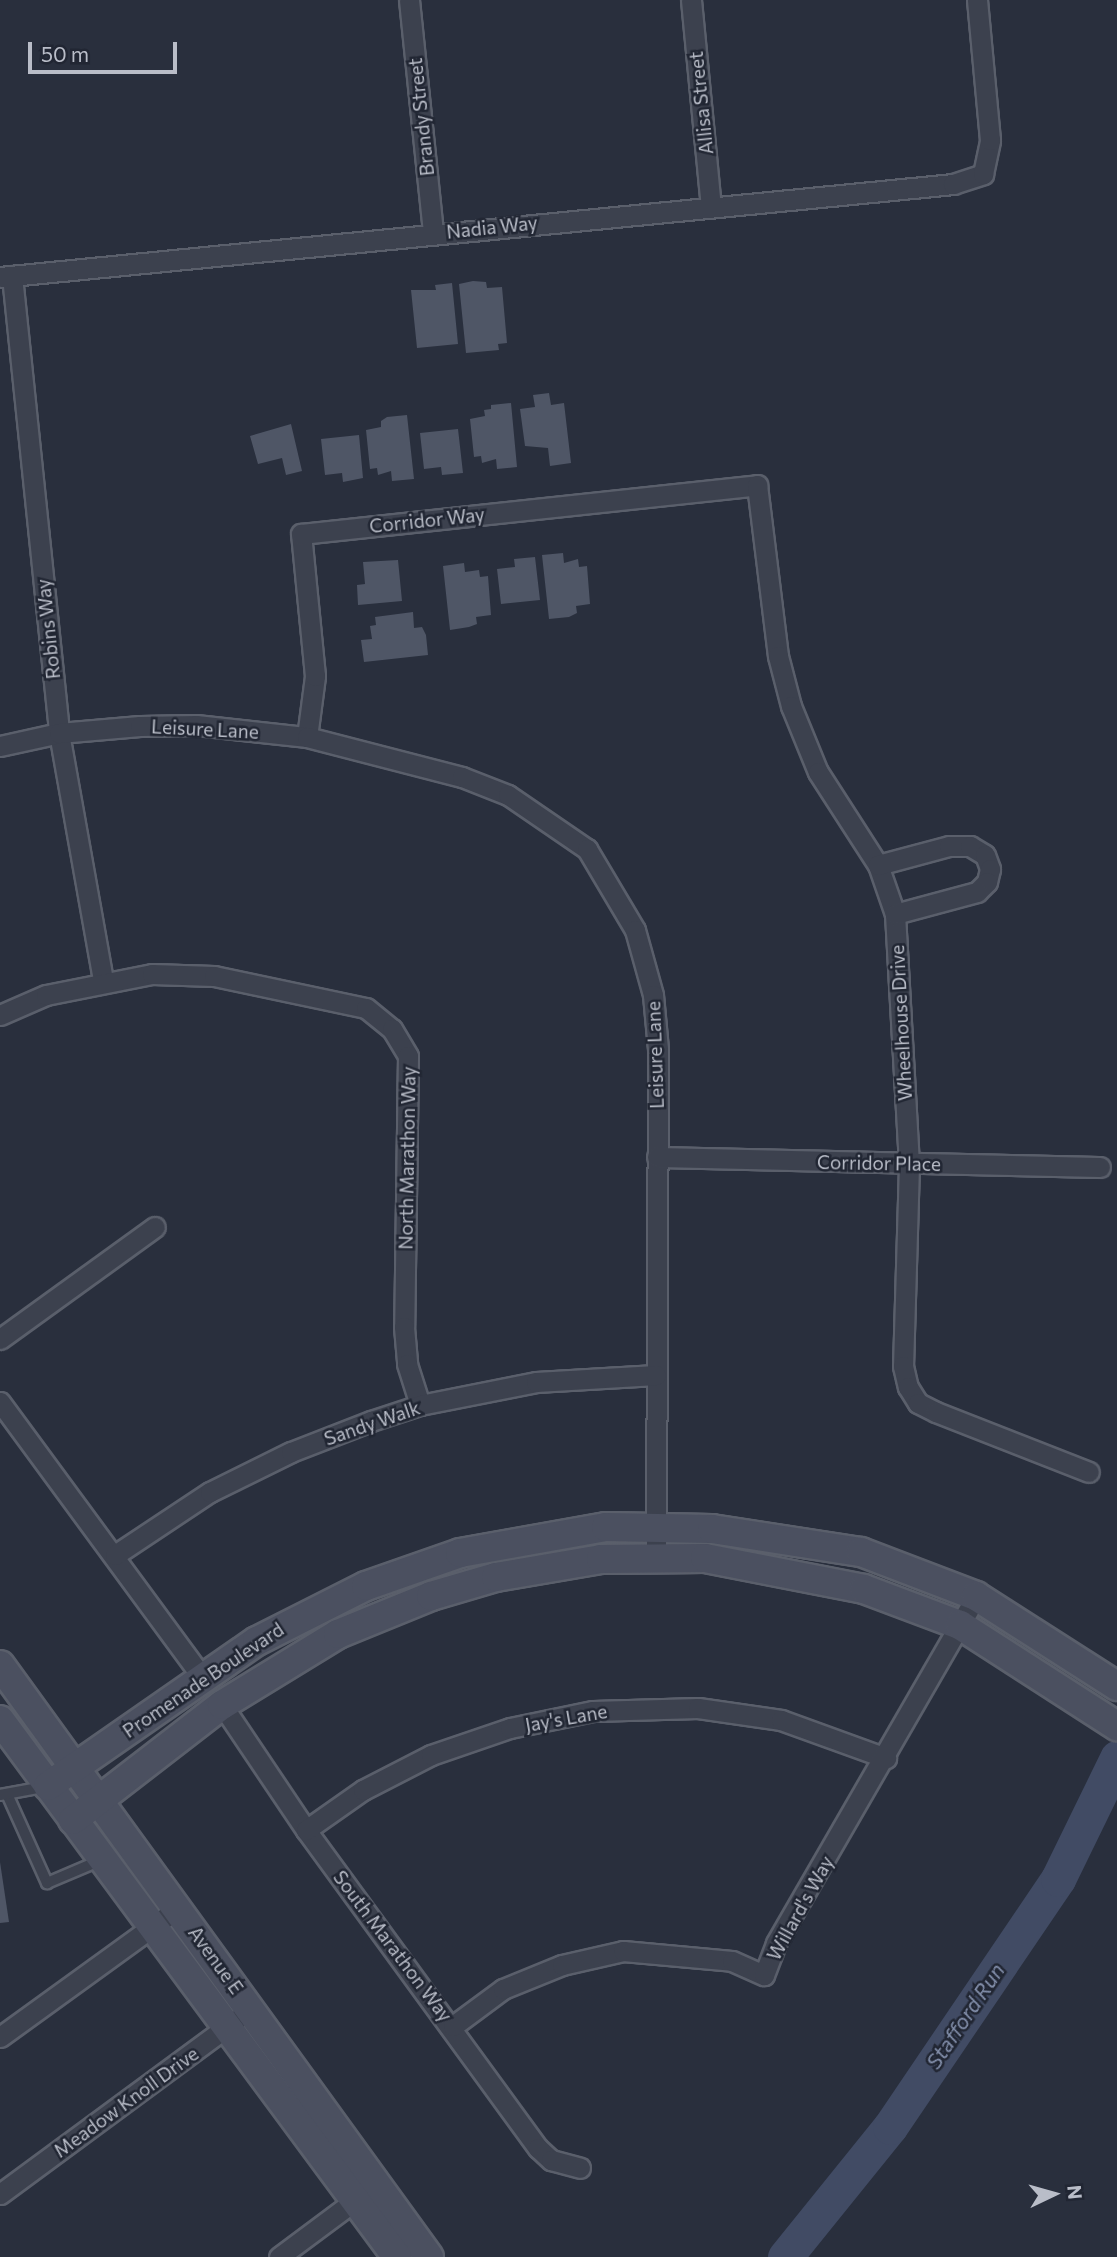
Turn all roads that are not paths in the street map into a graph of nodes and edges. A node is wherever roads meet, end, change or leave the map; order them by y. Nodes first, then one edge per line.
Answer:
1 (409, 0) edge
2 (691, 0) edge
3 (977, 0) edge
4 (711, 206) junction
5 (433, 233) junction
6 (6, 276) edge
7 (757, 485) joint
8 (59, 733) junction
9 (307, 737) junction
10 (0, 746) edge
11 (878, 865) junction
12 (895, 914) junction
13 (103, 981) junction
14 (0, 1015) edge
15 (657, 1157) junction
16 (909, 1165) junction
17 (1100, 1167) dead end
18 (156, 1227) dead end
19 (0, 1339) edge
20 (656, 1375) junction
21 (0, 1402) edge
22 (421, 1405) junction
23 (1089, 1472) dead end
24 (658, 1526) junction
25 (115, 1555) junction
26 (656, 1556) junction
27 (975, 1596) junction
28 (323, 1606) junction
29 (960, 1625) junction
30 (338, 1633) junction
31 (0, 1665) edge
32 (204, 1678) junction
33 (1108, 1680) edge
34 (222, 1706) junction
35 (0, 1720) edge
36 (1117, 1726) edge
37 (886, 1758) junction
38 (75, 1768) junction
39 (48, 1786) junction
40 (4, 1795) edge
41 (99, 1800) junction
42 (73, 1821) junction
43 (306, 1830) junction
44 (103, 1860) junction
45 (178, 1908) junction
46 (154, 1925) junction
47 (240, 2017) junction
48 (453, 2026) junction
49 (0, 2038) edge
50 (579, 2168) dead end
51 (366, 2192) junction
52 (0, 2194) edge
53 (279, 2257) edge
54 (397, 2257) edge
55 (429, 2257) edge

1 - 5 street, Brandy Street
2 - 4 street, Allisa Street
3 - 4 street, Nadia Way
4 - 5 street, Nadia Way
5 - 6 street, Nadia Way
6 - 8 street, Robins Way
7 - 9 street, Corridor Way
7 - 11 street, Wheelhouse Drive
8 - 9 street, Leisure Lane
8 - 10 street, Leisure Lane
8 - 13 street, Robins Way
9 - 15 street, Leisure Lane
11 - 12 street, Wheelhouse Drive
11 - 12 street
12 - 16 street, Wheelhouse Drive
13 - 14 street, North Marathon Way
13 - 22 street, North Marathon Way
15 - 16 street, Corridor Place
15 - 20 street, Leisure Lane
16 - 17 street, Corridor Place
16 - 23 street, Wheelhouse Drive
18 - 19 street
20 - 22 street, Sandy Walk
20 - 24 street, Leisure Lane
21 - 25 street
22 - 25 street, Sandy Walk
24 - 26 street, Leisure Lane
24 - 27 street, Promenade Boulevard
24 - 28 street, Promenade Boulevard
25 - 32 street
26 - 29 street, Promenade Boulevard
26 - 30 street, Promenade Boulevard
27 - 29 street, Willard's Way
27 - 33 street, Promenade Boulevard
28 - 30 street
28 - 32 street, Promenade Boulevard
29 - 36 street, Promenade Boulevard
29 - 37 street, Willard's Way
30 - 34 street, Promenade Boulevard
31 - 38 street, Avenue E
32 - 38 street, Promenade Boulevard
34 - 41 street, Promenade Boulevard
34 - 43 street, South Marathon Way
35 - 39 street, Avenue E
37 - 43 street, Jay's Lane
37 - 48 street, Willard's Way
38 - 39 street, Promenade Boulevard
38 - 41 street, Avenue E
39 - 40 lane
39 - 42 street, Avenue E
40 - 44 lane
41 - 42 street, Promenade Boulevard
41 - 45 street, Avenue E
42 - 44 street, Avenue E
43 - 48 street, South Marathon Way
44 - 46 street, Avenue E
45 - 46 street
45 - 47 street, Avenue E
46 - 47 street, Avenue E
46 - 49 street
47 - 51 street, Avenue E
47 - 52 street, Meadow Knoll Drive
48 - 50 street, South Marathon Way
51 - 53 street
51 - 54 street, Avenue E
51 - 55 street, Avenue E

